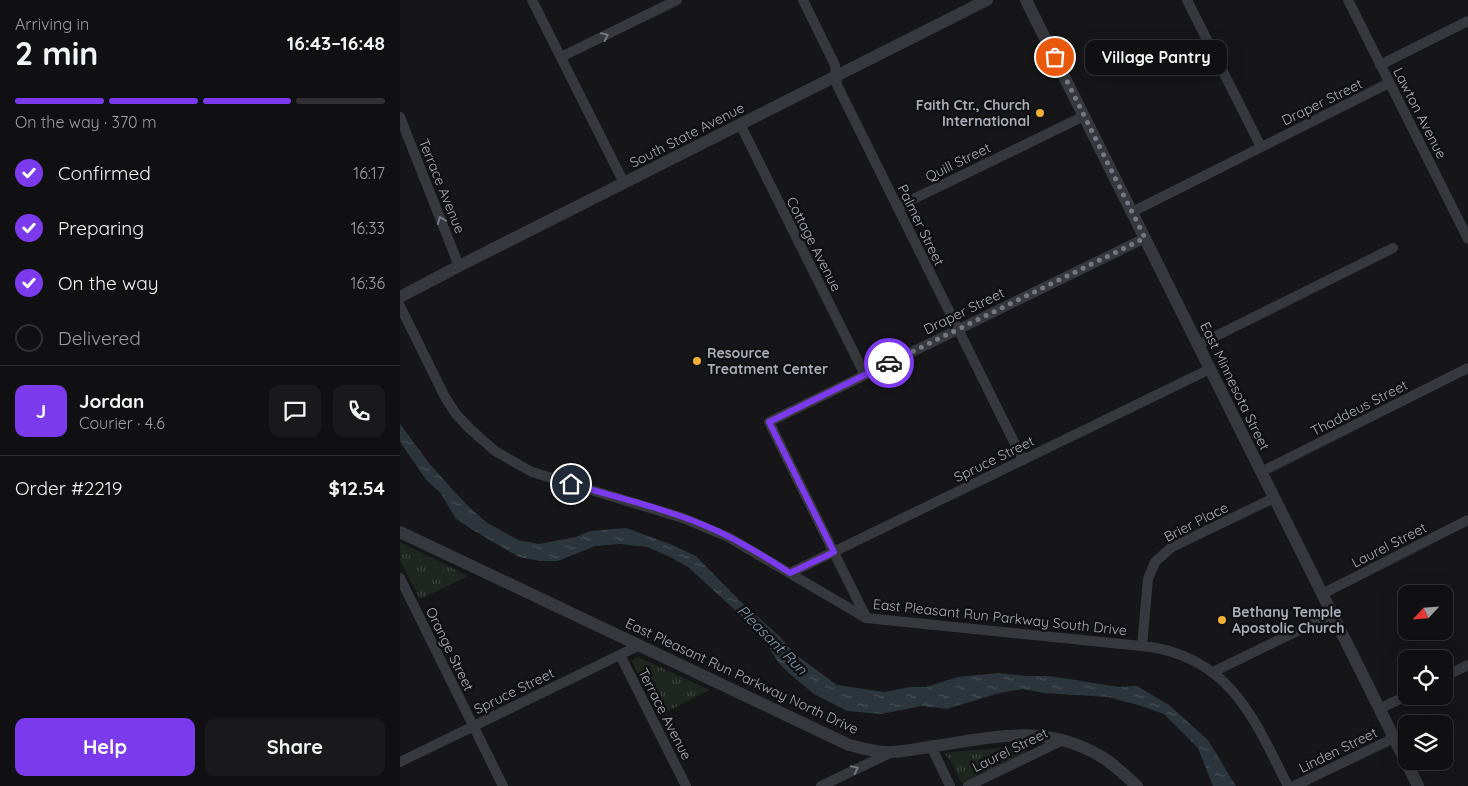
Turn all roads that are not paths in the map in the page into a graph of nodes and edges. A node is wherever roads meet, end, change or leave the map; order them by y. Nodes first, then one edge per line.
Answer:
1 (532, 0) edge
2 (677, 0) edge
3 (803, 0) edge
4 (987, 0) edge
5 (1026, 0) edge
6 (1187, 0) edge
7 (1348, 0) edge
8 (1468, 21) edge
9 (561, 57) junction
10 (1380, 65) junction
11 (837, 76) junction
12 (1390, 83) junction
13 (1084, 116) junction
14 (400, 117) edge
15 (740, 124) junction
16 (1261, 147) junction
17 (624, 183) junction
18 (897, 207) junction
19 (1132, 212) junction
20 (1145, 238) junction
21 (1468, 239) edge
22 (1393, 248) dead end
23 (459, 266) junction
24 (400, 297) edge
25 (400, 306) edge
26 (958, 330) junction
27 (1198, 345) junction
28 (1468, 368) edge
29 (1210, 369) junction
30 (865, 375) junction
31 (1023, 460) junction
32 (1261, 472) junction
33 (1274, 498) junction
34 (1468, 520) edge
35 (400, 532) edge
36 (834, 552) junction
37 (790, 573) junction
38 (400, 578) edge
39 (1322, 594) junction
40 (1332, 614) junction
41 (866, 618) junction
42 (640, 645) junction
43 (1142, 646) junction
44 (620, 655) junction
45 (1468, 665) edge
46 (1213, 672) junction
47 (1453, 672) edge
48 (1398, 700) edge
49 (1379, 709) junction
50 (474, 726) junction
51 (1394, 738) junction
52 (1063, 740) junction
53 (931, 746) junction
54 (890, 752) junction
55 (400, 762) edge
56 (503, 786) edge
57 (686, 786) edge
58 (821, 786) edge
59 (950, 786) edge
60 (968, 786) edge
61 (1137, 786) edge
62 (1288, 786) edge
63 (1294, 786) edge
64 (1418, 786) edge

1 - 9 street
9 -> 2 street
3 - 11 street, Palmer Street
4 - 11 street, South State Avenue
5 - 13 street, East Minnesota Street
6 - 16 street
7 - 10 street, Lawton Avenue
8 - 10 street
9 - 17 street
10 - 12 street, Lawton Avenue
11 - 15 street, South State Avenue
11 - 18 street, Palmer Street
12 - 16 street, Draper Street
12 - 21 street, Lawton Avenue
13 - 18 street, Quill Street
13 - 19 street, East Minnesota Street
23 -> 14 street, Terrace Avenue
15 - 17 street, South State Avenue
15 - 30 street, Cottage Avenue
16 - 19 street, Draper Street
17 - 23 street, South State Avenue
18 - 26 street, Palmer Street
19 - 20 street, East Minnesota Street
20 - 26 street, Draper Street
20 - 27 street, East Minnesota Street
22 - 27 street
23 - 24 street, South State Avenue
25 - 37 street, East Pleasant Run Parkway South Drive
26 - 30 street, Draper Street
26 - 31 street, Palmer Street
27 - 29 street, East Minnesota Street
28 - 32 street, Thaddeus Street
29 - 31 street, Spruce Street
29 - 32 street, East Minnesota Street
30 - 36 street, Draper Street
31 - 36 street, Spruce Street
32 - 33 street, East Minnesota Street
33 - 39 street, East Minnesota Street
33 - 43 street, Brier Place
34 - 39 street, Laurel Street
35 - 42 street, East Pleasant Run Parkway North Drive
36 - 37 street, Spruce Street
36 - 41 street
37 - 41 street, East Pleasant Run Parkway South Drive
38 - 50 street, Orange Street
39 - 40 street, East Minnesota Street
40 - 46 street
40 - 49 street, East Minnesota Street
41 - 43 street, East Pleasant Run Parkway South Drive
42 - 44 street, Spruce Street
42 - 54 street, East Pleasant Run Parkway North Drive
43 - 46 street, East Pleasant Run Parkway South Drive
44 - 50 street, Spruce Street
44 - 57 street, Terrace Avenue
45 - 47 street
46 - 62 street, East Pleasant Run Parkway South Drive
48 - 49 street, Linden Street
49 - 51 street, East Minnesota Street
50 - 55 street, Spruce Street
50 - 56 street, Orange Street
51 - 63 street, Linden Street
51 - 64 street, East Minnesota Street
52 - 53 street, East Pleasant Run Parkway North Drive
52 - 60 street, Laurel Street
52 - 61 street, East Pleasant Run Parkway North Drive
53 - 54 street, East Pleasant Run Parkway North Drive
53 - 59 street
58 -> 54 street

